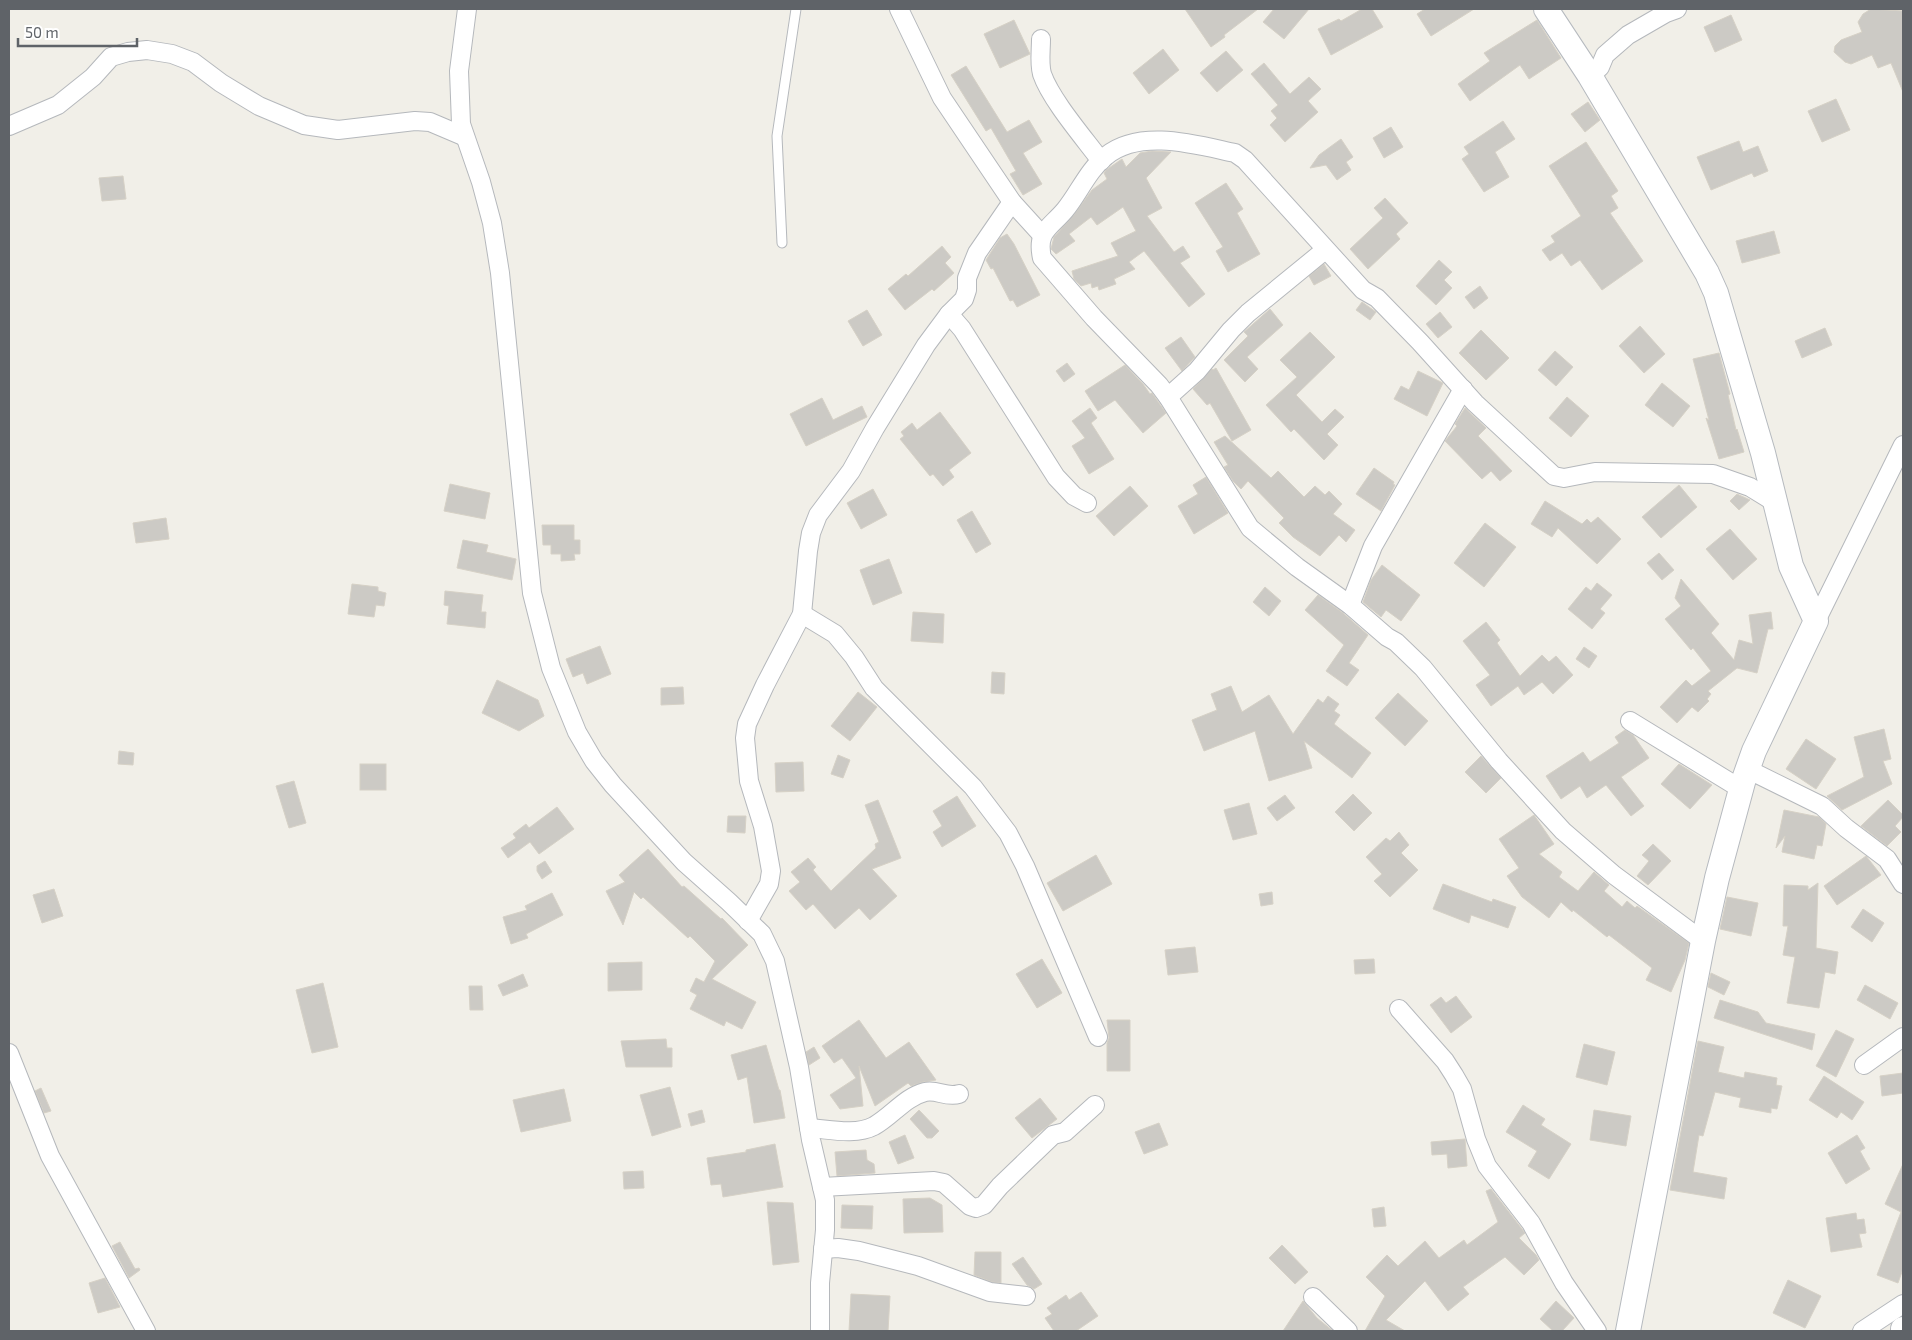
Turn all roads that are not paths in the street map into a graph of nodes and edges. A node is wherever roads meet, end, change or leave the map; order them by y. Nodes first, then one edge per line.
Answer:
1 (467, 9) edge
2 (796, 9) edge
3 (899, 9) edge
4 (1546, 9) edge
5 (1677, 9) edge
6 (1041, 39) dead end
7 (1590, 76) junction
8 (9, 126) edge
9 (463, 136) junction
10 (1101, 161) junction
11 (1012, 202) junction
12 (1042, 235) junction
13 (782, 243) dead end
14 (1325, 250) junction
15 (949, 314) junction
16 (1463, 389) junction
17 (1168, 397) junction
18 (1903, 446) edge
19 (1087, 503) dead end
20 (1776, 503) junction
21 (1350, 605) junction
22 (802, 614) junction
23 (1816, 621) junction
24 (1630, 721) dead end
25 (1744, 779) junction
26 (1903, 884) edge
27 (748, 921) junction
28 (1703, 941) junction
29 (1399, 1010) dead end
30 (1098, 1036) dead end
31 (1903, 1037) edge
32 (9, 1053) edge
33 (1864, 1065) dead end
34 (959, 1094) dead end
35 (1095, 1105) dead end
36 (808, 1128) junction
37 (822, 1187) junction
38 (823, 1249) junction
39 (1026, 1296) dead end
40 (1313, 1297) dead end
41 (1903, 1304) edge
42 (146, 1331) edge
43 (820, 1331) edge
44 (1348, 1331) edge
45 (1598, 1331) edge
46 (1628, 1331) edge
47 (1862, 1331) edge

1 - 9 street
2 - 13 lane
3 - 11 street
4 - 7 street
5 - 7 street
6 - 10 street
7 - 20 street
8 - 9 street
9 - 27 street
10 - 12 street
10 - 14 street
11 - 12 street
11 - 15 street
12 - 17 street
14 - 16 street
14 - 17 street
15 - 19 street
15 - 22 street
16 - 20 street
16 - 21 street
17 - 21 street
18 - 23 street
20 - 23 street
21 - 28 street
22 - 27 street
22 - 30 street
23 - 25 street
24 - 25 street
25 - 26 street
25 - 28 street
27 - 36 street
28 - 46 street
29 - 45 street
31 - 33 street
32 - 42 street
34 - 36 street
35 - 37 street
36 - 37 street
37 - 38 street
38 - 39 street
38 - 43 street
40 - 44 street
41 - 47 street

